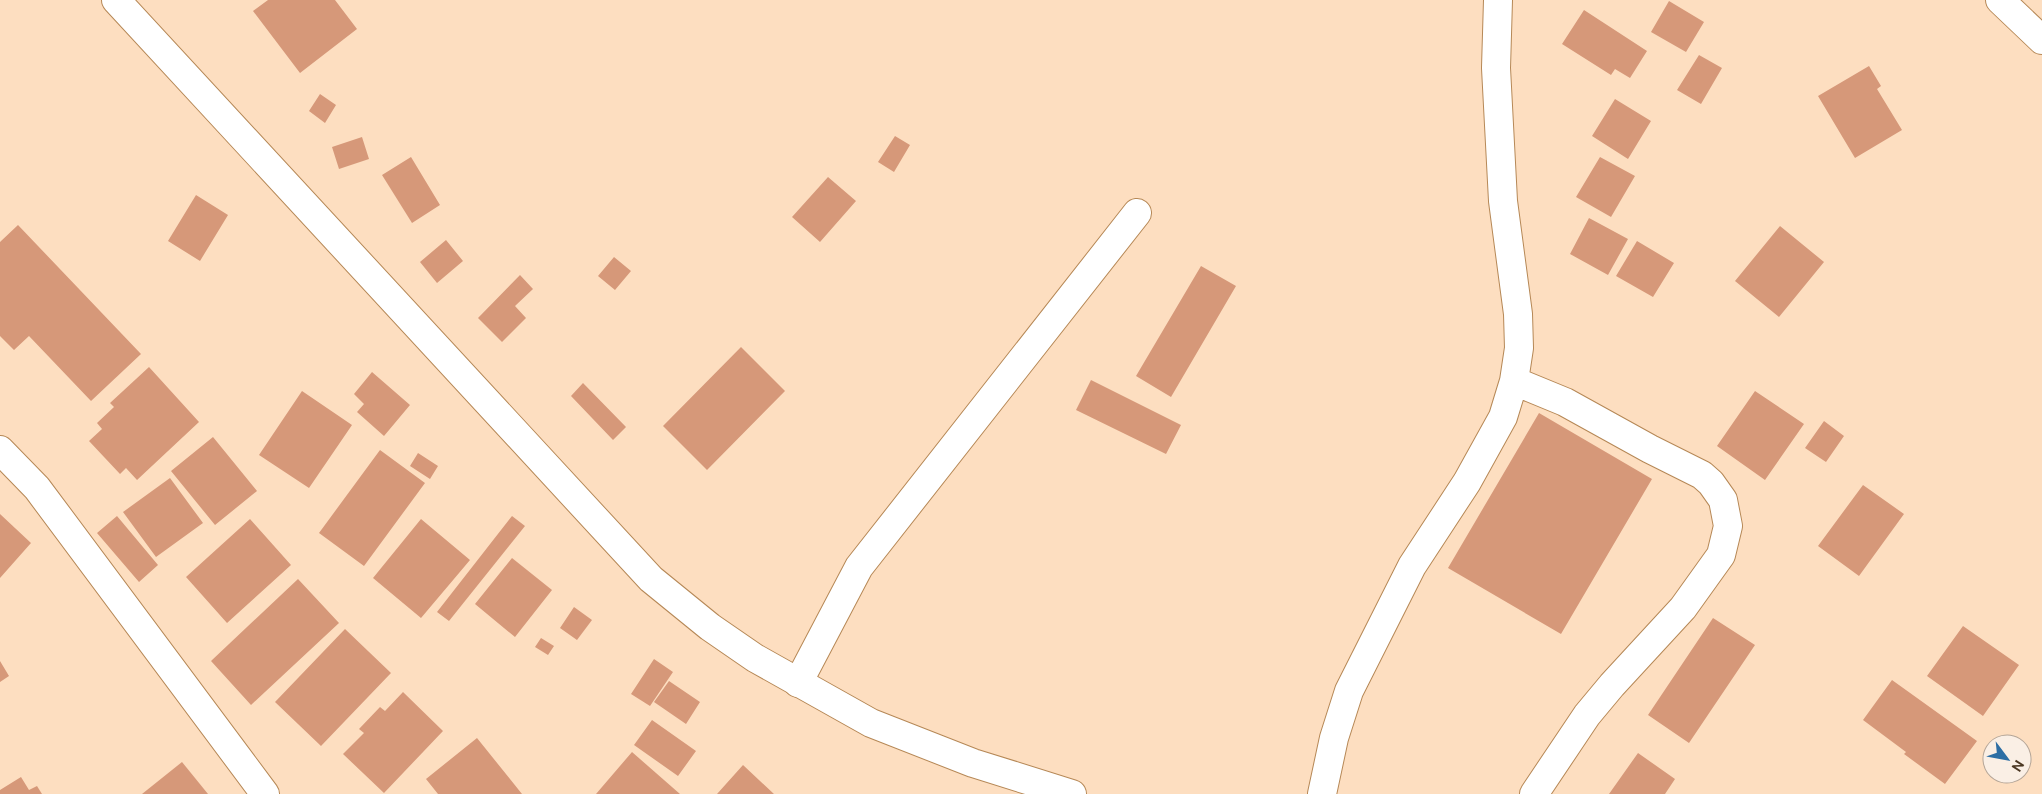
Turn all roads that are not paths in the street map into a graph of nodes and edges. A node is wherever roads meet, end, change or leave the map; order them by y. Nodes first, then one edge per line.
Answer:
1 (116, 0) edge
2 (1498, 0) edge
3 (2000, 0) edge
4 (2042, 40) edge
5 (1137, 213) dead end
6 (1514, 380) junction
7 (0, 450) edge
8 (798, 683) junction
9 (265, 794) edge
10 (1072, 794) edge
11 (1322, 794) edge
12 (1534, 794) edge

1 - 8 street
2 - 6 street
3 - 4 street
5 - 8 street
6 - 11 street
6 - 12 street
7 - 9 street
8 - 10 street

